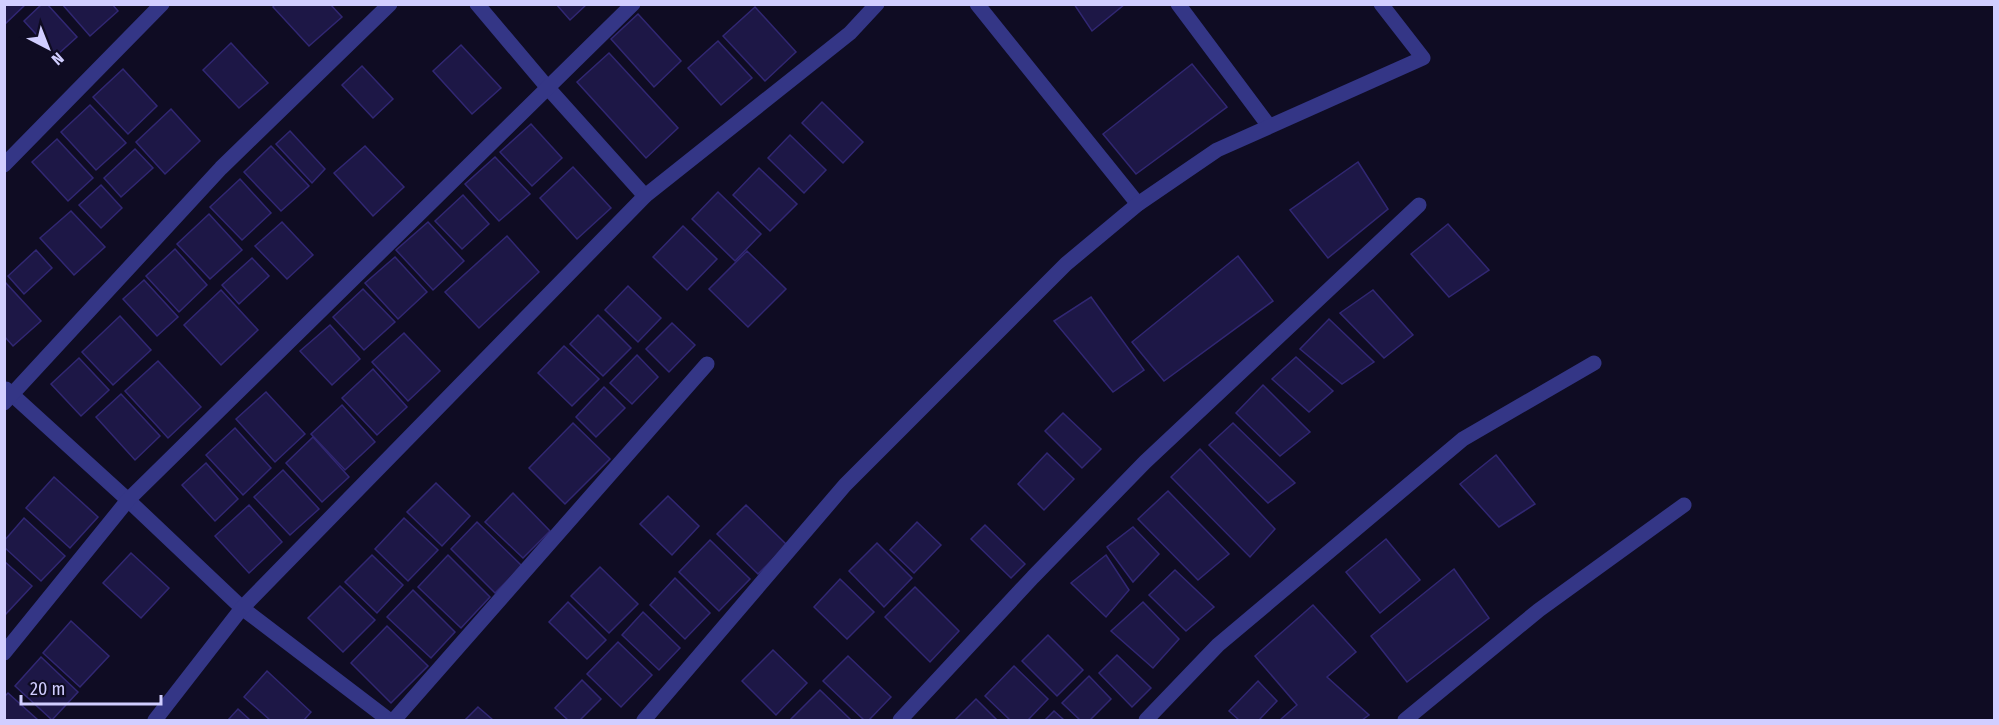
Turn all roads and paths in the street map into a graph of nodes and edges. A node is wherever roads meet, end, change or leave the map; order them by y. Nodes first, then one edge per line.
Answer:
1 (162, 4) edge
2 (390, 4) edge
3 (477, 4) edge
4 (633, 4) edge
5 (877, 4) edge
6 (977, 4) edge
7 (1178, 4) edge
8 (1381, 4) edge
9 (549, 88) junction
10 (1269, 126) junction
11 (4, 165) edge
12 (645, 196) junction
13 (1138, 204) junction
14 (1419, 206) dead end
15 (1594, 363) dead end
16 (707, 364) dead end
17 (7, 395) edge
18 (128, 500) junction
19 (1684, 506) dead end
20 (242, 608) junction
21 (4, 653) edge
22 (1410, 719) edge
23 (155, 720) edge
24 (389, 720) edge
25 (394, 720) edge
26 (644, 720) edge
27 (900, 720) edge
28 (1146, 720) edge

1 - 11 street
2 - 17 street
3 - 9 street
4 - 9 street
5 - 12 street
6 - 13 street
7 - 10 street
8 - 10 street
9 - 12 street
9 - 18 street
10 - 13 street
12 - 20 street
13 - 26 street
14 - 27 street
15 - 28 street
16 - 25 street
17 - 18 street
18 - 20 street
18 - 21 street
19 - 22 street
20 - 23 street
20 - 24 street

